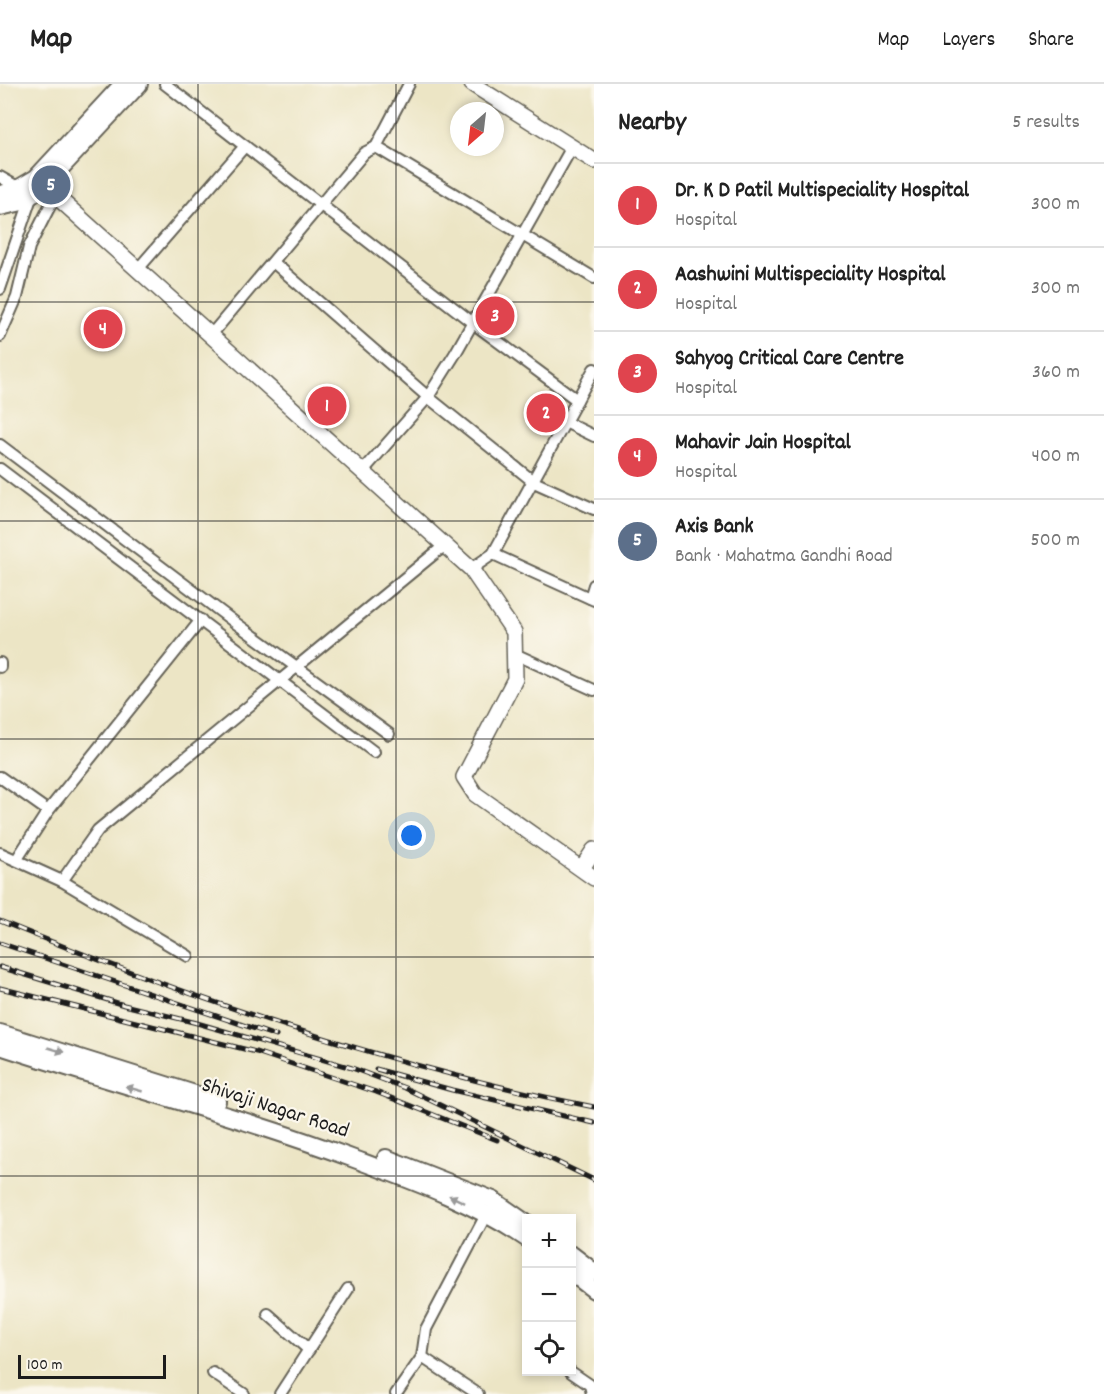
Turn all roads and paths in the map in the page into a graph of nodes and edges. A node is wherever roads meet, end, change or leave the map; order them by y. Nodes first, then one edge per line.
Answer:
1 (123, 84) edge
2 (139, 84) edge
3 (165, 84) edge
4 (409, 84) edge
5 (472, 84) edge
6 (245, 146) junction
7 (376, 147) junction
8 (572, 147) junction
9 (594, 161) edge
10 (0, 177) edge
11 (37, 188) junction
12 (0, 194) edge
13 (322, 205) junction
14 (0, 207) edge
15 (522, 236) junction
16 (273, 262) junction
17 (138, 270) junction
18 (594, 278) edge
19 (0, 289) edge
20 (473, 323) junction
21 (211, 335) junction
22 (0, 336) edge
23 (594, 369) edge
24 (428, 397) junction
25 (577, 400) junction
26 (565, 422) junction
27 (593, 433) edge
28 (0, 445) edge
29 (0, 469) edge
30 (363, 471) junction
31 (534, 482) junction
32 (594, 509) edge
33 (445, 545) junction
34 (493, 554) junction
35 (471, 568) junction
36 (594, 585) edge
37 (592, 599) edge
38 (201, 620) junction
39 (515, 654) junction
40 (295, 667) junction
41 (281, 678) junction
42 (594, 690) edge
43 (389, 734) dead end
44 (374, 752) dead end
45 (0, 777) edge
46 (48, 810) junction
47 (594, 850) edge
48 (0, 853) edge
49 (17, 859) junction
50 (588, 873) edge
51 (62, 881) junction
52 (188, 956) dead end
53 (0, 1033) edge
54 (0, 1046) edge
55 (490, 1207) junction
56 (522, 1221) edge
57 (522, 1235) edge
58 (576, 1258) edge
59 (594, 1272) edge
60 (576, 1276) edge
61 (348, 1289) dead end
62 (594, 1290) edge
63 (268, 1314) dead end
64 (309, 1350) junction
65 (422, 1358) junction
66 (213, 1373) dead end
67 (576, 1375) edge
68 (244, 1394) edge
69 (280, 1394) edge
70 (396, 1394) edge
71 (478, 1394) edge
72 (592, 1394) edge

1 - 11 main road
2 - 11 main road
3 - 6 street
4 - 7 street
5 - 8 main road
6 - 13 street
6 - 17 street
7 - 13 street
7 - 15 street
8 - 9 main road
8 - 15 street
10 - 11 street
11 - 12 main road
11 - 14 main road
11 - 17 main road
11 - 19 street
11 - 22 street
13 - 16 street
13 - 20 street
15 - 18 street
15 - 20 street
16 - 21 street
16 - 24 street
17 - 21 main road
20 - 24 street
20 - 25 street
21 - 30 main road
23 - 25 street
24 - 30 street
24 - 31 street
25 - 26 street
26 - 27 street
26 - 31 street
28 - 40 street
29 - 38 street
30 - 33 main road
31 - 32 street
31 - 34 street
33 - 35 main road
33 - 40 street
34 - 35 street
34 - 37 street
35 - 39 main road
36 - 37 street
38 - 41 street
38 - 46 street
39 - 42 street
39 - 50 main road
40 - 41 street
40 - 43 street
41 - 44 street
41 - 51 street
45 - 46 street
46 - 49 street
47 - 50 main road
48 - 49 street
49 - 51 street
51 - 52 street
53 -> 55 main road, Shivaji Nagar Road
55 -> 54 main road, Shivaji Nagar Road
55 - 56 main road, Shivaji Nagar Road
55 - 57 main road, Shivaji Nagar Road
55 - 65 street
58 - 59 main road
60 - 62 main road
61 - 64 street
63 - 64 street
64 - 69 street
65 - 70 street
65 - 71 street
66 - 68 street
67 - 72 street

